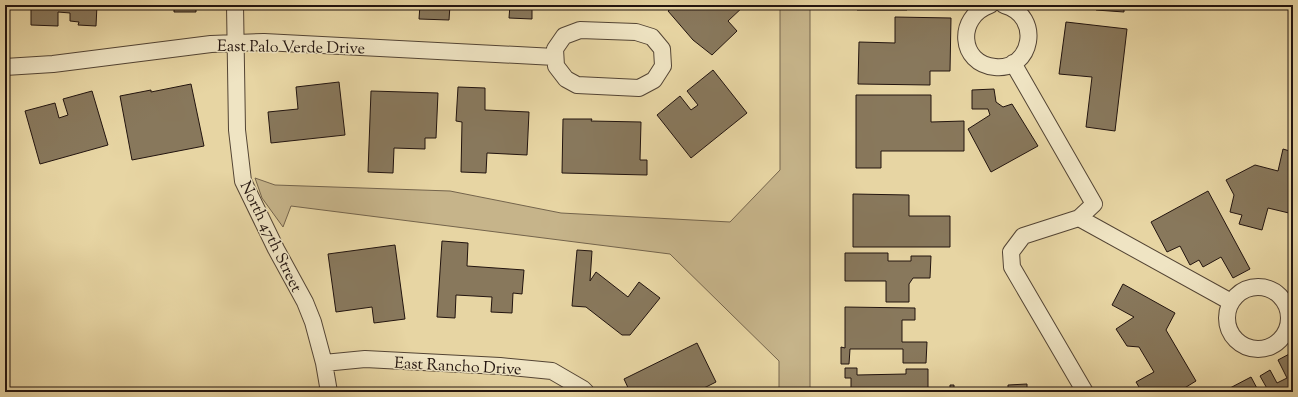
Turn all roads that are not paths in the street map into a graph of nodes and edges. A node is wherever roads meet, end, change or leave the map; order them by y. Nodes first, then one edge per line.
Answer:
1 (236, 5) edge
2 (990, 5) edge
3 (1004, 5) edge
4 (236, 43) junction
5 (555, 57) junction
6 (1013, 63) junction
7 (5, 67) edge
8 (1079, 218) junction
9 (1231, 302) dead end
10 (324, 364) junction
11 (329, 392) edge
12 (586, 392) edge
13 (1085, 392) edge

1 - 4 street, North 47th Street
2 - 6 street
3 - 6 street
4 - 5 street, East Palo Verde Drive
4 - 7 street, East Palo Verde Drive
4 - 10 street, North 47th Street
5 - 5 street
6 - 8 street
8 - 9 street
8 - 13 street
10 - 11 street, North 47th Street
10 - 12 street, East Rancho Drive

